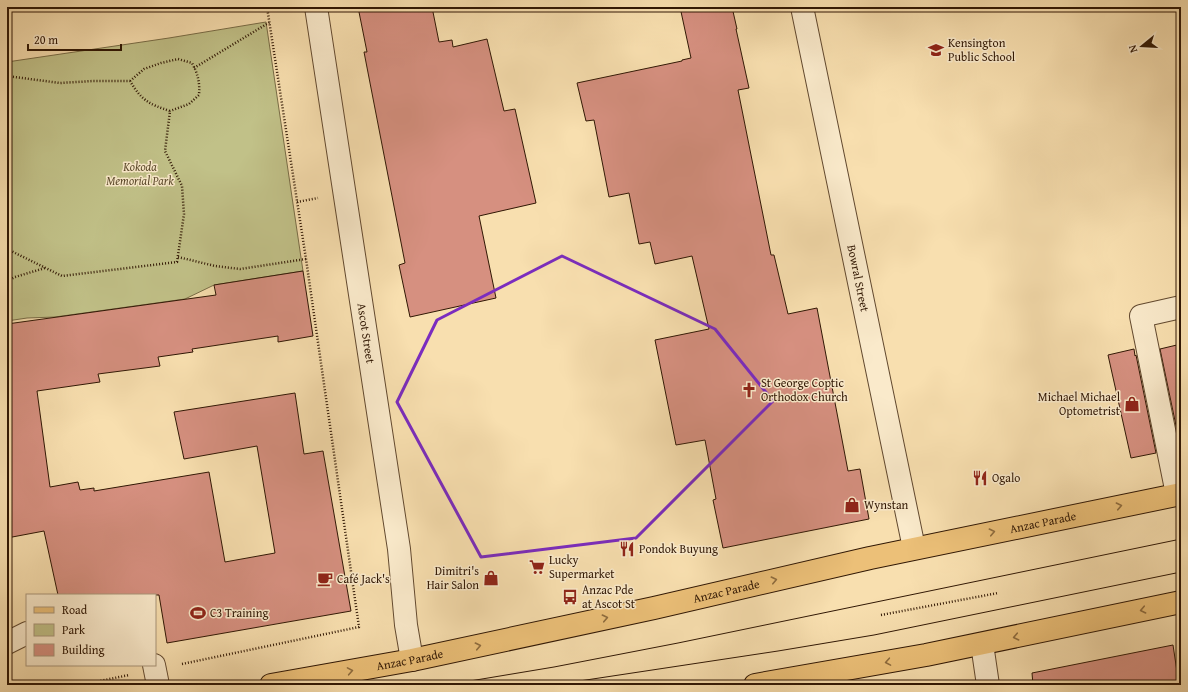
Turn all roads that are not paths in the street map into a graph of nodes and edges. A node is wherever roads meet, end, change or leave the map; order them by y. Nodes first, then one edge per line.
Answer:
1 (316, 7) edge
2 (802, 7) edge
3 (1181, 307) edge
4 (1179, 494) edge
5 (914, 548) junction
6 (1181, 602) edge
7 (26, 634) edge
8 (7, 643) edge
9 (982, 644) junction
10 (412, 660) junction
11 (271, 685) edge
12 (755, 685) edge
13 (988, 685) edge

1 - 10 street, Ascot Street
2 - 5 street, Bowral Street
3 - 4 street
5 -> 4 main road, Anzac Parade
10 -> 5 main road, Anzac Parade
6 -> 9 main road
7 - 8 street
9 -> 12 main road
9 - 13 street
11 -> 10 main road, Anzac Parade

